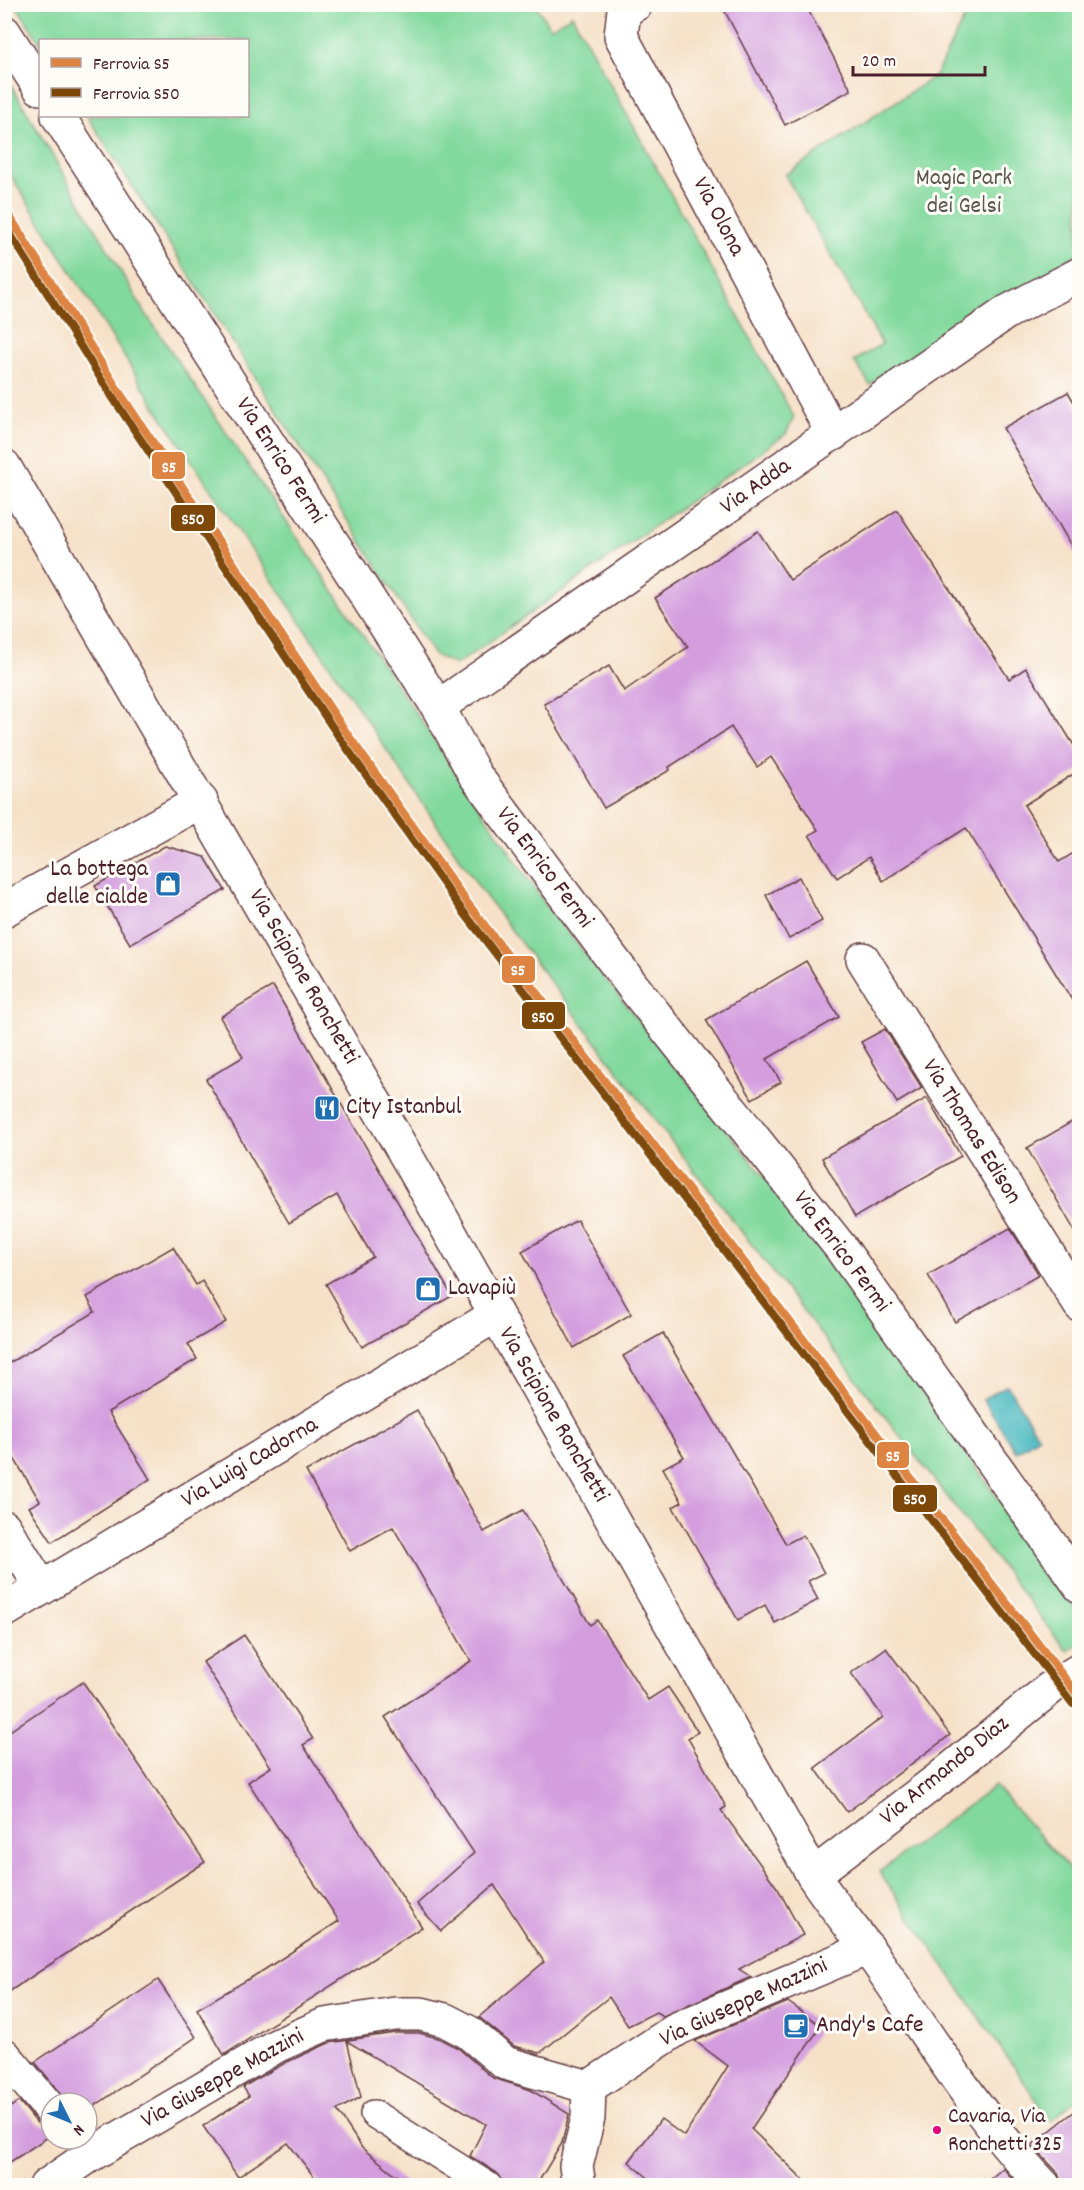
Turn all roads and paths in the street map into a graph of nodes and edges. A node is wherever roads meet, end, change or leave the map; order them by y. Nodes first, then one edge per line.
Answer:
1 (636, 4) edge
2 (4, 32) edge
3 (39, 86) edge
4 (59, 117) edge
5 (1080, 274) edge
6 (833, 434) junction
7 (4, 466) edge
8 (438, 707) junction
9 (201, 801) junction
10 (4, 910) edge
11 (863, 959) dead end
12 (1080, 1305) edge
13 (496, 1315) junction
14 (4, 1527) edge
15 (1080, 1586) edge
16 (42, 1588) junction
17 (4, 1611) edge
18 (1080, 1670) edge
19 (813, 1875) junction
20 (868, 1948) junction
21 (4, 2055) edge
22 (589, 2087) junction
23 (39, 2096) edge
24 (374, 2114) dead end
25 (99, 2138) edge
26 (78, 2151) edge
27 (46, 2186) edge
28 (488, 2186) edge
29 (579, 2186) edge
30 (1044, 2186) edge

1 - 6 street, Via Olona
2 - 3 street
4 - 8 street, Via Enrico Fermi
5 - 6 street, Via Adda
6 - 8 street, Via Adda
7 - 9 street, Via Scipione Ronchetti
8 - 15 street, Via Enrico Fermi
9 - 10 street
9 - 13 street, Via Scipione Ronchetti
11 - 12 street, Via Thomas Edison
13 - 16 street, Via Luigi Cadorna
13 - 19 street, Via Scipione Ronchetti
14 - 16 street
16 - 17 street, Via Luigi Cadorna
18 - 19 street, Via Armando Diaz
19 - 20 street, Via Scipione Ronchetti
20 - 22 street, Via Giuseppe Mazzini
20 - 30 street, Via Scipione Ronchetti
21 - 23 street
22 - 25 street, Via Giuseppe Mazzini
22 - 29 street
24 - 28 lane
26 - 27 street, Via Giuseppe Mazzini

